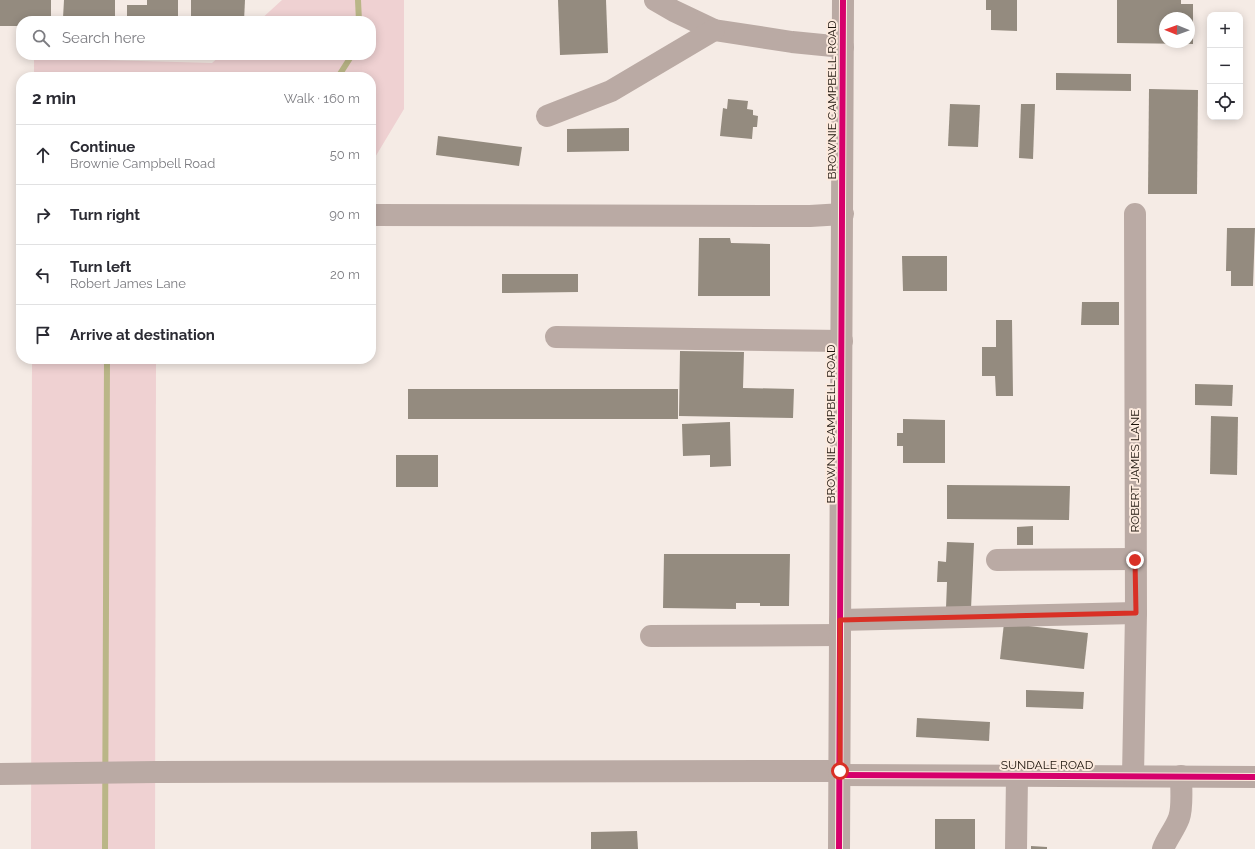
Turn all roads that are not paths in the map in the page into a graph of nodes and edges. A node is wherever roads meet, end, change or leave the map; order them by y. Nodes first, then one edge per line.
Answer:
1 (655, 0) edge
2 (843, 0) edge
3 (714, 30) junction
4 (843, 47) junction
5 (547, 116) dead end
6 (843, 214) junction
7 (1135, 214) dead end
8 (376, 215) edge
9 (556, 338) dead end
10 (842, 341) junction
11 (997, 560) dead end
12 (1135, 560) junction
13 (1136, 613) junction
14 (840, 627) junction
15 (651, 636) dead end
16 (840, 773) junction
17 (0, 774) edge
18 (1017, 776) junction
19 (1133, 776) junction
20 (1181, 776) junction
21 (1255, 777) edge
22 (839, 849) edge
23 (1016, 849) edge
24 (1163, 849) edge

1 - 3 street
2 - 4 street, BROWNIE CAMPBELL ROAD
3 - 4 street
3 - 5 street
4 - 6 street, BROWNIE CAMPBELL ROAD
6 - 8 street
6 - 10 street, BROWNIE CAMPBELL ROAD
7 - 12 street, ROBERT JAMES LANE
9 - 10 street
10 - 14 street, BROWNIE CAMPBELL ROAD
11 - 12 street
12 - 13 street, ROBERT JAMES LANE
13 - 14 street
13 - 19 street, ROBERT JAMES LANE
14 - 15 street
14 - 16 street, BROWNIE CAMPBELL ROAD
16 - 17 street, SUNDALE ROAD
16 - 18 street, SUNDALE ROAD
16 - 22 street, BROWNIE CAMPBELL ROAD
18 - 19 street, SUNDALE ROAD
18 - 23 street
19 - 20 street, SUNDALE ROAD
20 - 21 street, SUNDALE ROAD
20 - 24 street

